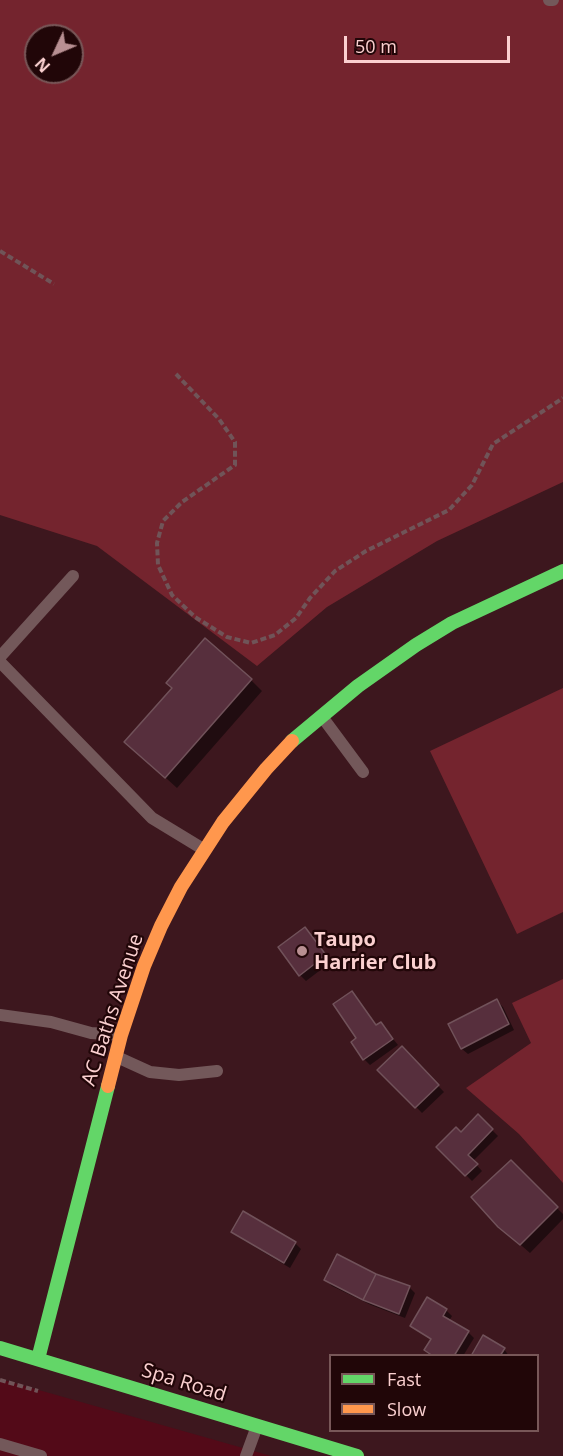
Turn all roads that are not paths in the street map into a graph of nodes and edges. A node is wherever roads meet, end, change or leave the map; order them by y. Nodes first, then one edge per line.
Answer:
1 (563, 571) edge
2 (73, 576) dead end
3 (0, 657) edge
4 (0, 662) edge
5 (321, 715) junction
6 (363, 772) dead end
7 (204, 850) junction
8 (0, 1016) edge
9 (121, 1035) junction
10 (116, 1057) junction
11 (217, 1071) dead end
12 (0, 1348) edge
13 (38, 1359) junction
14 (258, 1425) junction
15 (0, 1444) edge
16 (317, 1451) edge
17 (41, 1456) edge
18 (246, 1456) edge
19 (357, 1456) edge

1 - 5 street, AC Baths Avenue
2 - 3 lane
4 - 7 lane
5 - 6 lane
5 - 7 street, AC Baths Avenue
7 - 9 street, AC Baths Avenue
8 - 9 lane
9 - 10 street, AC Baths Avenue
10 - 11 lane
10 - 13 street, AC Baths Avenue
12 - 13 street, Spa Road
13 - 14 street, Spa Road
14 - 16 street, Spa Road
14 - 18 lane
15 - 17 lane
16 - 19 street, Spa Road

